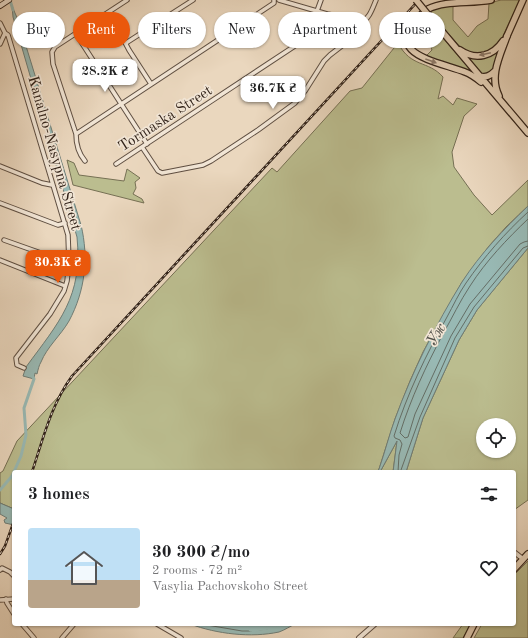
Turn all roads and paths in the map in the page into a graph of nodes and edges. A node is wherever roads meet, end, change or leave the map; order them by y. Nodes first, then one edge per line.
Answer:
1 (127, 0) edge
2 (193, 0) edge
3 (274, 0) edge
4 (279, 0) edge
5 (321, 0) edge
6 (376, 0) edge
7 (416, 0) edge
8 (491, 0) edge
9 (523, 0) edge
10 (8, 1) edge
11 (0, 6) edge
12 (317, 11) junction
13 (109, 12) edge
14 (320, 12) edge
15 (371, 12) edge
16 (0, 23) edge
17 (5, 33) junction
18 (73, 36) edge
19 (507, 36) junction
20 (130, 40) edge
21 (0, 44) edge
22 (85, 48) edge
23 (128, 48) edge
24 (292, 48) edge
25 (339, 48) edge
26 (457, 48) junction
27 (494, 71) junction
28 (479, 76) junction
29 (151, 84) junction
30 (488, 86) junction
31 (121, 104) junction
32 (504, 105) junction
33 (528, 133) edge
34 (76, 134) junction
35 (147, 144) junction
36 (142, 147) junction
37 (86, 161) dead end
38 (116, 164) dead end
39 (0, 166) edge
40 (52, 185) junction
41 (0, 203) edge
42 (65, 223) junction
43 (4, 240) dead end
44 (0, 260) edge
45 (69, 263) junction
46 (65, 286) junction
47 (24, 368) dead end
48 (516, 554) edge
49 (528, 554) edge
50 (523, 559) junction
51 (516, 567) edge
52 (0, 570) edge
53 (12, 574) edge
54 (6, 599) junction
55 (12, 599) edge
56 (0, 600) edge
57 (12, 611) edge
58 (24, 626) edge
59 (72, 626) edge
60 (160, 626) edge
61 (373, 626) edge
62 (473, 626) edge
63 (34, 638) edge
64 (62, 638) edge
65 (181, 638) edge
66 (359, 638) edge
67 (466, 638) edge

1 - 13 street
2 - 20 street
3 - 29 street
4 - 12 street
5 - 12 street
6 - 15 street
7 - 26 main road, bridge
8 -> 30 main road
9 - 19 main road
10 - 11 main road
12 - 14 street
16 - 17 street, Kanalno-Nasypna Street
17 - 21 street
17 - 40 street, Kanalno-Nasypna Street
18 - 34 street
19 -> 26 main road
19 - 27 main road
22 - 31 street
23 - 29 street
24 - 35 street, Tormaska Street
25 - 36 street
26 - 28 main road
27 - 28 main road
27 - 32 main road
28 - 30 main road
29 - 31 street
30 - 32 main road
31 - 34 street
31 - 35 street
32 - 33 main road
34 - 37 street
35 - 36 street, Tormaska Street
36 - 38 street, Tormaska Street
39 - 40 street
40 - 42 street, Kanalno-Nasypna Street
41 - 42 street
42 - 45 street, Kanalno-Nasypna Street
43 - 45 street
44 - 46 street
45 - 46 street, Kanalno-Nasypna Street
46 - 47 street, Kanalno-Nasypna Street
48 - 50 street
49 - 50 main road
50 - 51 main road
52 - 53 street
54 - 55 street
54 - 56 street
54 - 57 street
58 - 63 street
59 - 64 street
60 - 65 street
61 - 66 street
62 - 67 main road

